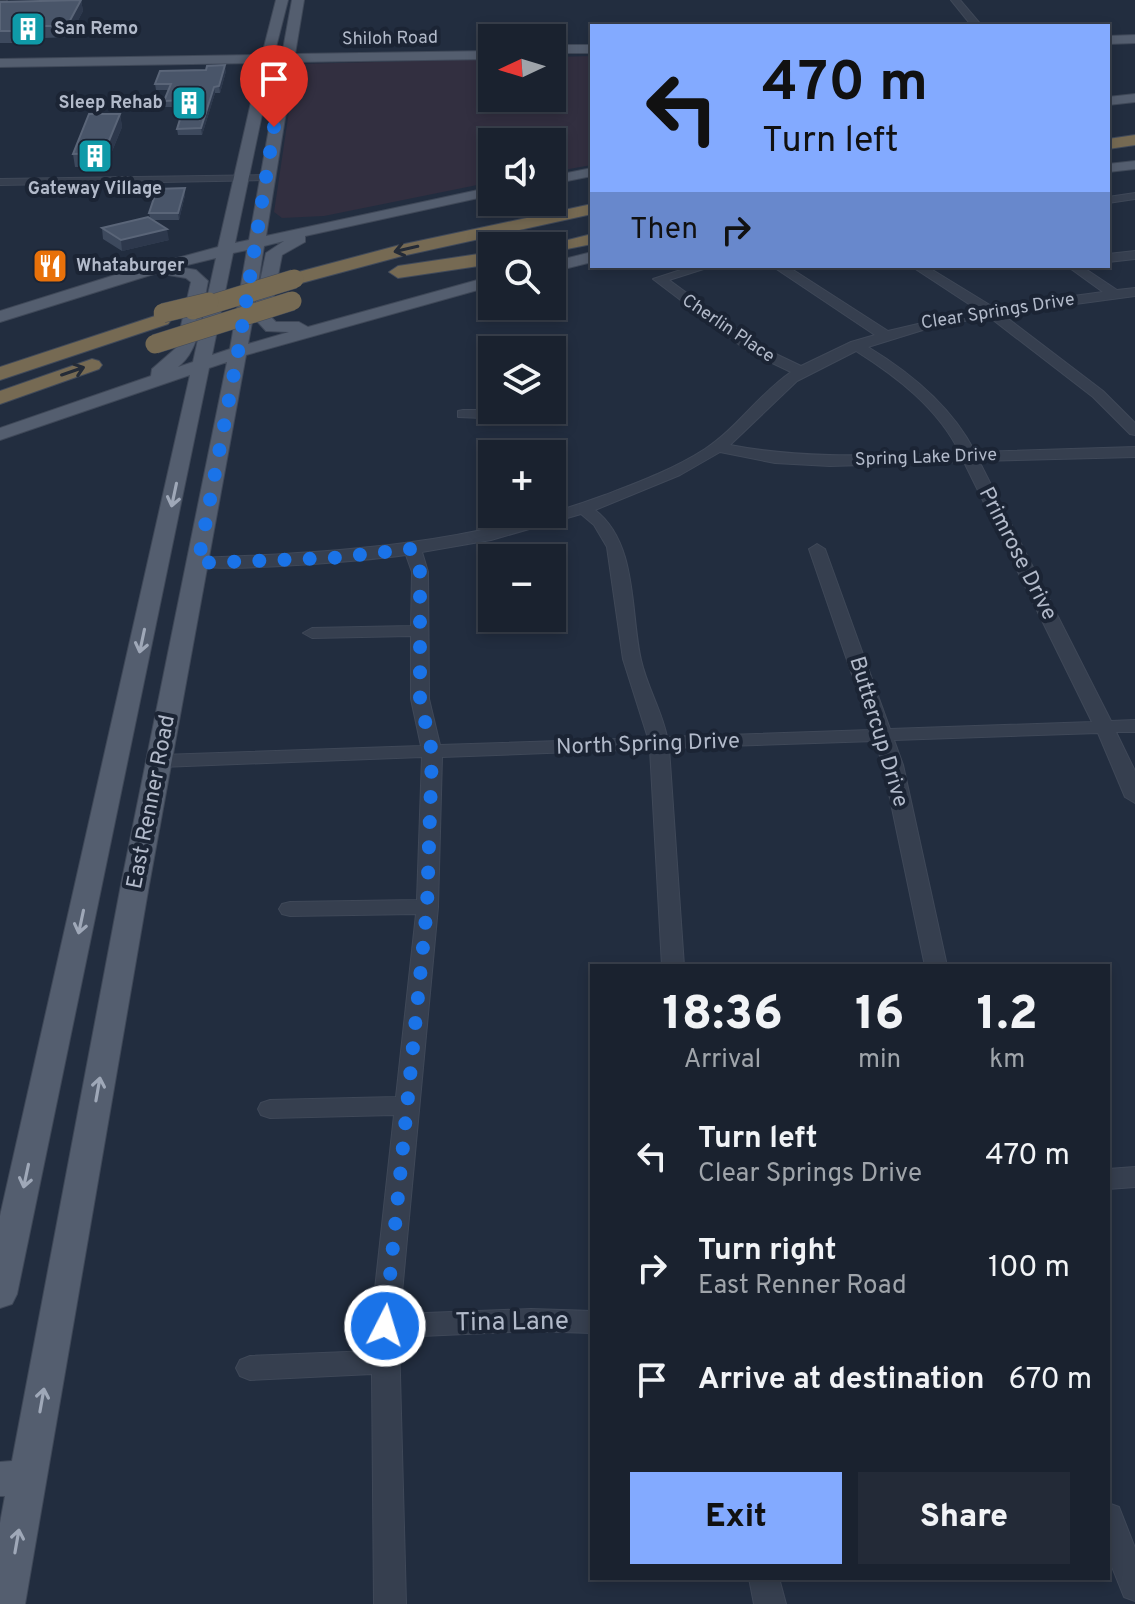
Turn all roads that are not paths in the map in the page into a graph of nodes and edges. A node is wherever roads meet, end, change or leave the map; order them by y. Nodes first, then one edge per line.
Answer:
1 (282, 0) edge
2 (298, 0) edge
3 (955, 0) edge
4 (943, 1) edge
5 (962, 24) edge
6 (975, 24) edge
7 (1110, 42) edge
8 (1135, 42) edge
9 (590, 51) edge
10 (566, 52) edge
11 (478, 53) edge
12 (286, 56) junction
13 (121, 58) junction
14 (0, 61) edge
15 (267, 61) junction
16 (258, 101) junction
17 (277, 105) junction
18 (255, 119) junction
19 (274, 125) junction
20 (1135, 131) edge
21 (1110, 134) edge
22 (1135, 140) edge
23 (1110, 144) edge
24 (1135, 165) edge
25 (1110, 168) edge
26 (590, 172) edge
27 (243, 177) junction
28 (265, 177) junction
29 (566, 177) edge
30 (0, 182) edge
31 (478, 194) edge
32 (1135, 196) edge
33 (590, 197) edge
34 (1110, 200) edge
35 (590, 209) edge
36 (261, 214) junction
37 (590, 225) edge
38 (324, 228) junction
39 (561, 232) edge
40 (461, 237) junction
41 (590, 239) edge
42 (255, 244) junction
43 (566, 244) edge
44 (227, 252) junction
45 (478, 252) edge
46 (1135, 255) edge
47 (590, 258) edge
48 (1110, 258) edge
49 (478, 261) edge
50 (566, 264) edge
51 (700, 268) edge
52 (781, 268) edge
53 (920, 268) edge
54 (1077, 268) edge
55 (152, 270) junction
56 (398, 272) junction
57 (377, 277) dead end
58 (478, 285) edge
59 (1128, 294) edge
60 (312, 295) dead end
61 (991, 312) junction
62 (162, 316) junction
63 (0, 317) edge
64 (327, 325) junction
65 (885, 335) junction
66 (856, 345) junction
67 (238, 352) junction
68 (0, 358) edge
69 (203, 364) junction
70 (802, 371) junction
71 (0, 374) edge
72 (123, 391) junction
73 (0, 398) edge
74 (194, 405) junction
75 (463, 414) dead end
76 (478, 414) edge
77 (1135, 431) edge
78 (0, 434) edge
79 (718, 447) junction
80 (184, 452) junction
81 (1135, 452) edge
82 (970, 457) junction
83 (209, 500) junction
84 (583, 508) junction
85 (410, 549) junction
86 (817, 549) dead end
87 (198, 563) junction
88 (159, 565) junction
89 (420, 631) junction
90 (312, 633) dead end
91 (129, 702) junction
92 (1135, 726) edge
93 (1104, 727) junction
94 (884, 736) junction
95 (658, 745) junction
96 (432, 752) junction
97 (161, 761) junction
98 (111, 783) junction
99 (1135, 797) edge
100 (135, 885) junction
101 (89, 888) junction
102 (427, 907) junction
103 (290, 909) dead end
104 (673, 964) edge
105 (936, 964) edge
106 (405, 1106) junction
107 (270, 1109) dead end
108 (1135, 1177) edge
109 (1110, 1179) edge
110 (0, 1294) edge
111 (590, 1322) edge
112 (385, 1326) junction
113 (383, 1362) junction
114 (250, 1368) dead end
115 (14, 1478) edge
116 (1110, 1522) edge
117 (764, 1580) edge
118 (1135, 1587) edge
119 (5, 1604) edge
120 (390, 1604) edge
121 (770, 1604) edge

1 - 15 main road, East Renner Road
2 - 12 main road, East Renner Road
3 - 6 street
4 - 5 street
7 - 8 main road
9 - 10 main road
11 - 12 main road, Shiloh Road
12 - 15 main road, Shiloh Road
12 - 17 main road, East Renner Road
13 - 14 main road, Shiloh Road
13 - 15 main road, Shiloh Road
13 - 15 main road, Shiloh Road
15 - 16 main road, East Renner Road
16 - 17 main road
16 - 18 main road, East Renner Road
17 - 19 main road, East Renner Road
18 - 19 main road
18 - 27 main road, East Renner Road
19 - 28 main road, East Renner Road
20 - 21 highway
22 - 23 highway
24 - 25 main road
26 - 29 main road
27 - 28 street
27 - 30 street
27 - 44 main road, East Renner Road
28 - 36 main road, East Renner Road
31 - 38 main road
32 - 34 street
33 - 40 highway
35 - 40 highway
36 - 38 main road
36 - 42 main road, East Renner Road
37 - 39 highway
38 - 42 main road
38 - 64 main road
40 -> 62 highway, bridge
41 - 43 highway
42 - 44 main road
42 - 67 main road, East Renner Road
44 - 55 main road
44 - 69 main road, East Renner Road
45 - 56 highway
46 - 48 street
47 - 50 main road
49 - 56 highway
51 - 70 street, Cherlin Place
52 - 65 street
53 - 61 street
54 - 59 street
55 - 63 main road
55 - 72 main road
56 - 57 highway
58 - 64 main road
59 - 61 street, Clear Springs Drive
73 -> 60 highway, bridge
61 - 65 street, Clear Springs Drive
61 - 77 street
62 - 68 highway
62 - 71 highway
64 - 67 main road
65 - 66 street, Clear Springs Drive
66 - 70 street, Clear Springs Drive
66 - 82 street, Primrose Drive
67 - 69 main road
67 - 83 main road, East Renner Road
69 - 72 main road
69 - 74 main road, East Renner Road
70 - 79 street, Clear Springs Drive
72 - 74 main road
72 - 78 main road
74 - 80 main road, East Renner Road
75 - 76 street
79 - 82 street, Spring Lake Drive
79 - 84 street, Clear Springs Drive
80 - 83 main road
80 -> 88 main road, East Renner Road
81 - 82 street, Spring Lake Drive
82 - 93 street, Primrose Drive
83 - 87 main road, East Renner Road
84 - 85 street, Clear Springs Drive
84 - 95 street
85 - 87 street, Clear Springs Drive
85 - 89 street
86 - 94 street, Buttercup Drive
87 - 88 main road
87 - 97 main road, East Renner Road
88 -> 91 main road, East Renner Road
89 - 90 street
89 - 96 street
91 - 97 main road
91 - 98 main road, East Renner Road
92 - 93 street, North Spring Drive
93 - 94 street, North Spring Drive
93 - 99 street, Primrose Drive
94 - 95 street, North Spring Drive
94 - 105 street, Buttercup Drive
95 - 96 street, North Spring Drive
95 - 104 street
96 - 97 street, North Spring Drive
96 - 102 street
97 - 98 main road
97 - 100 main road, East Renner Road
98 - 101 main road, East Renner Road
100 - 101 main road
115 -> 100 main road, East Renner Road
101 -> 110 main road, East Renner Road
102 - 103 street
102 - 106 street
106 - 107 street
106 - 112 street
108 - 109 street
111 - 112 street, Tina Lane
112 - 113 street
113 - 114 street
113 - 120 street
119 -> 115 main road, East Renner Road
116 - 118 street
117 - 121 street

